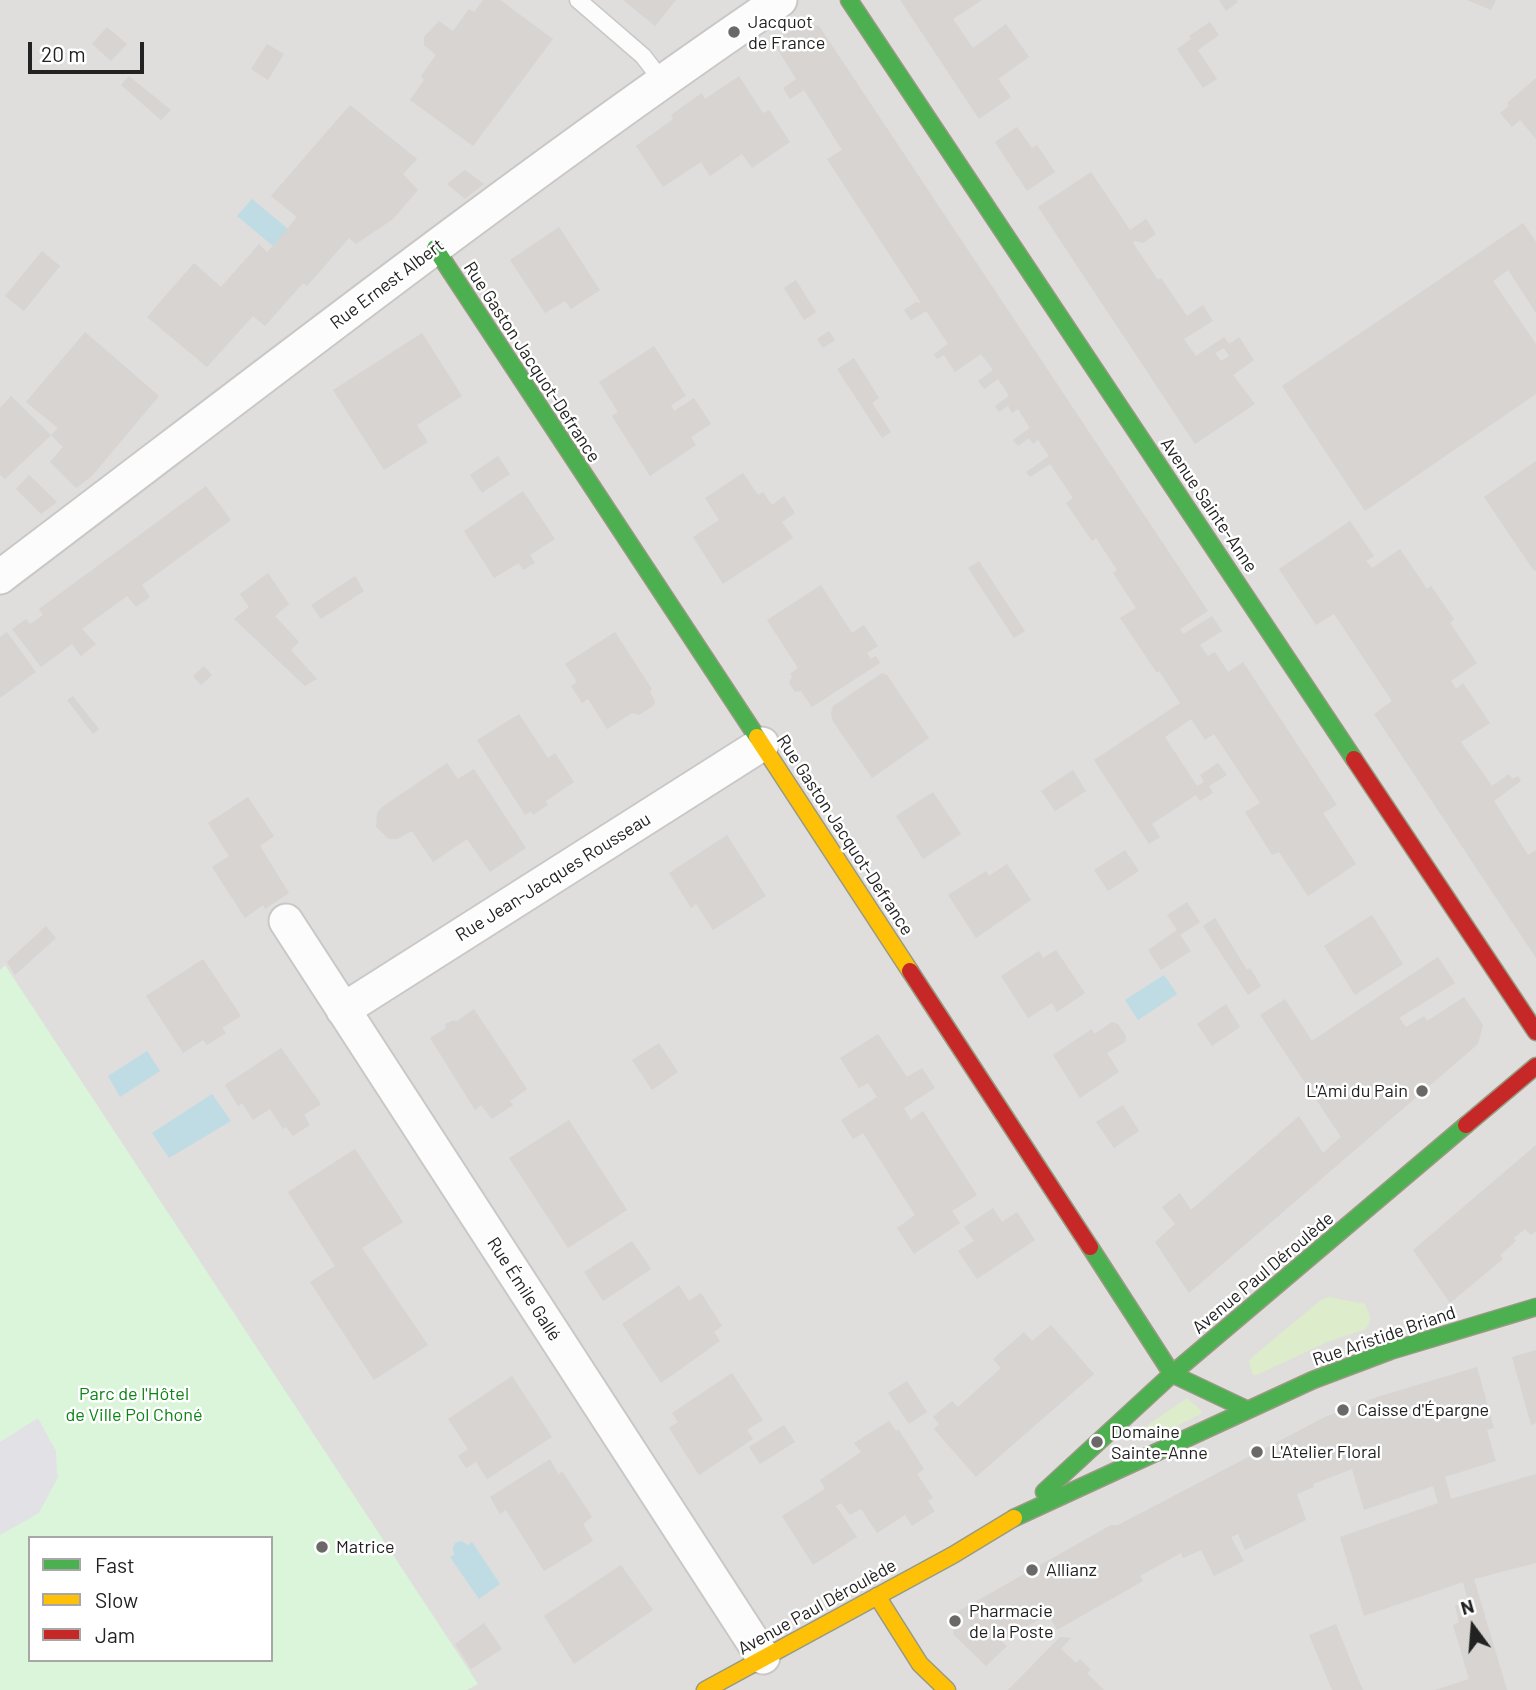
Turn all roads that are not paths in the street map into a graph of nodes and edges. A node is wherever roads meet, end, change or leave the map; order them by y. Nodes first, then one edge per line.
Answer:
1 (578, 0) edge
2 (780, 0) edge
3 (849, 0) edge
4 (663, 82) junction
5 (435, 248) junction
6 (0, 577) edge
7 (762, 744) junction
8 (286, 921) dead end
9 (343, 1010) junction
10 (1536, 1032) edge
11 (1536, 1066) edge
12 (1536, 1307) edge
13 (1172, 1374) junction
14 (1248, 1410) junction
15 (1020, 1515) junction
16 (877, 1596) junction
17 (764, 1657) junction
18 (705, 1690) edge
19 (947, 1690) edge

1 - 4 lane
2 - 4 street, Rue Ernest Albert
3 - 10 street, Avenue Sainte-Anne
4 - 5 street, Rue Ernest Albert
5 - 6 street, Rue Ernest Albert
5 - 7 street, Rue Gaston Jacquot-Defrance
7 - 9 street, Rue Jean-Jacques Rousseau
7 - 13 street, Rue Gaston Jacquot-Defrance
8 - 9 street, Rue Émile Gallé
9 - 17 street, Rue Émile Gallé
11 - 13 street, Avenue Paul Déroulède
12 - 14 street, Rue Aristide Briand
13 - 14 street
13 - 15 street, Avenue Paul Déroulède
14 - 15 street, Avenue Paul Déroulède
15 - 16 street, Avenue Paul Déroulède
16 - 17 street, Avenue Paul Déroulède
16 - 19 street
17 - 18 street, Avenue Paul Déroulède

